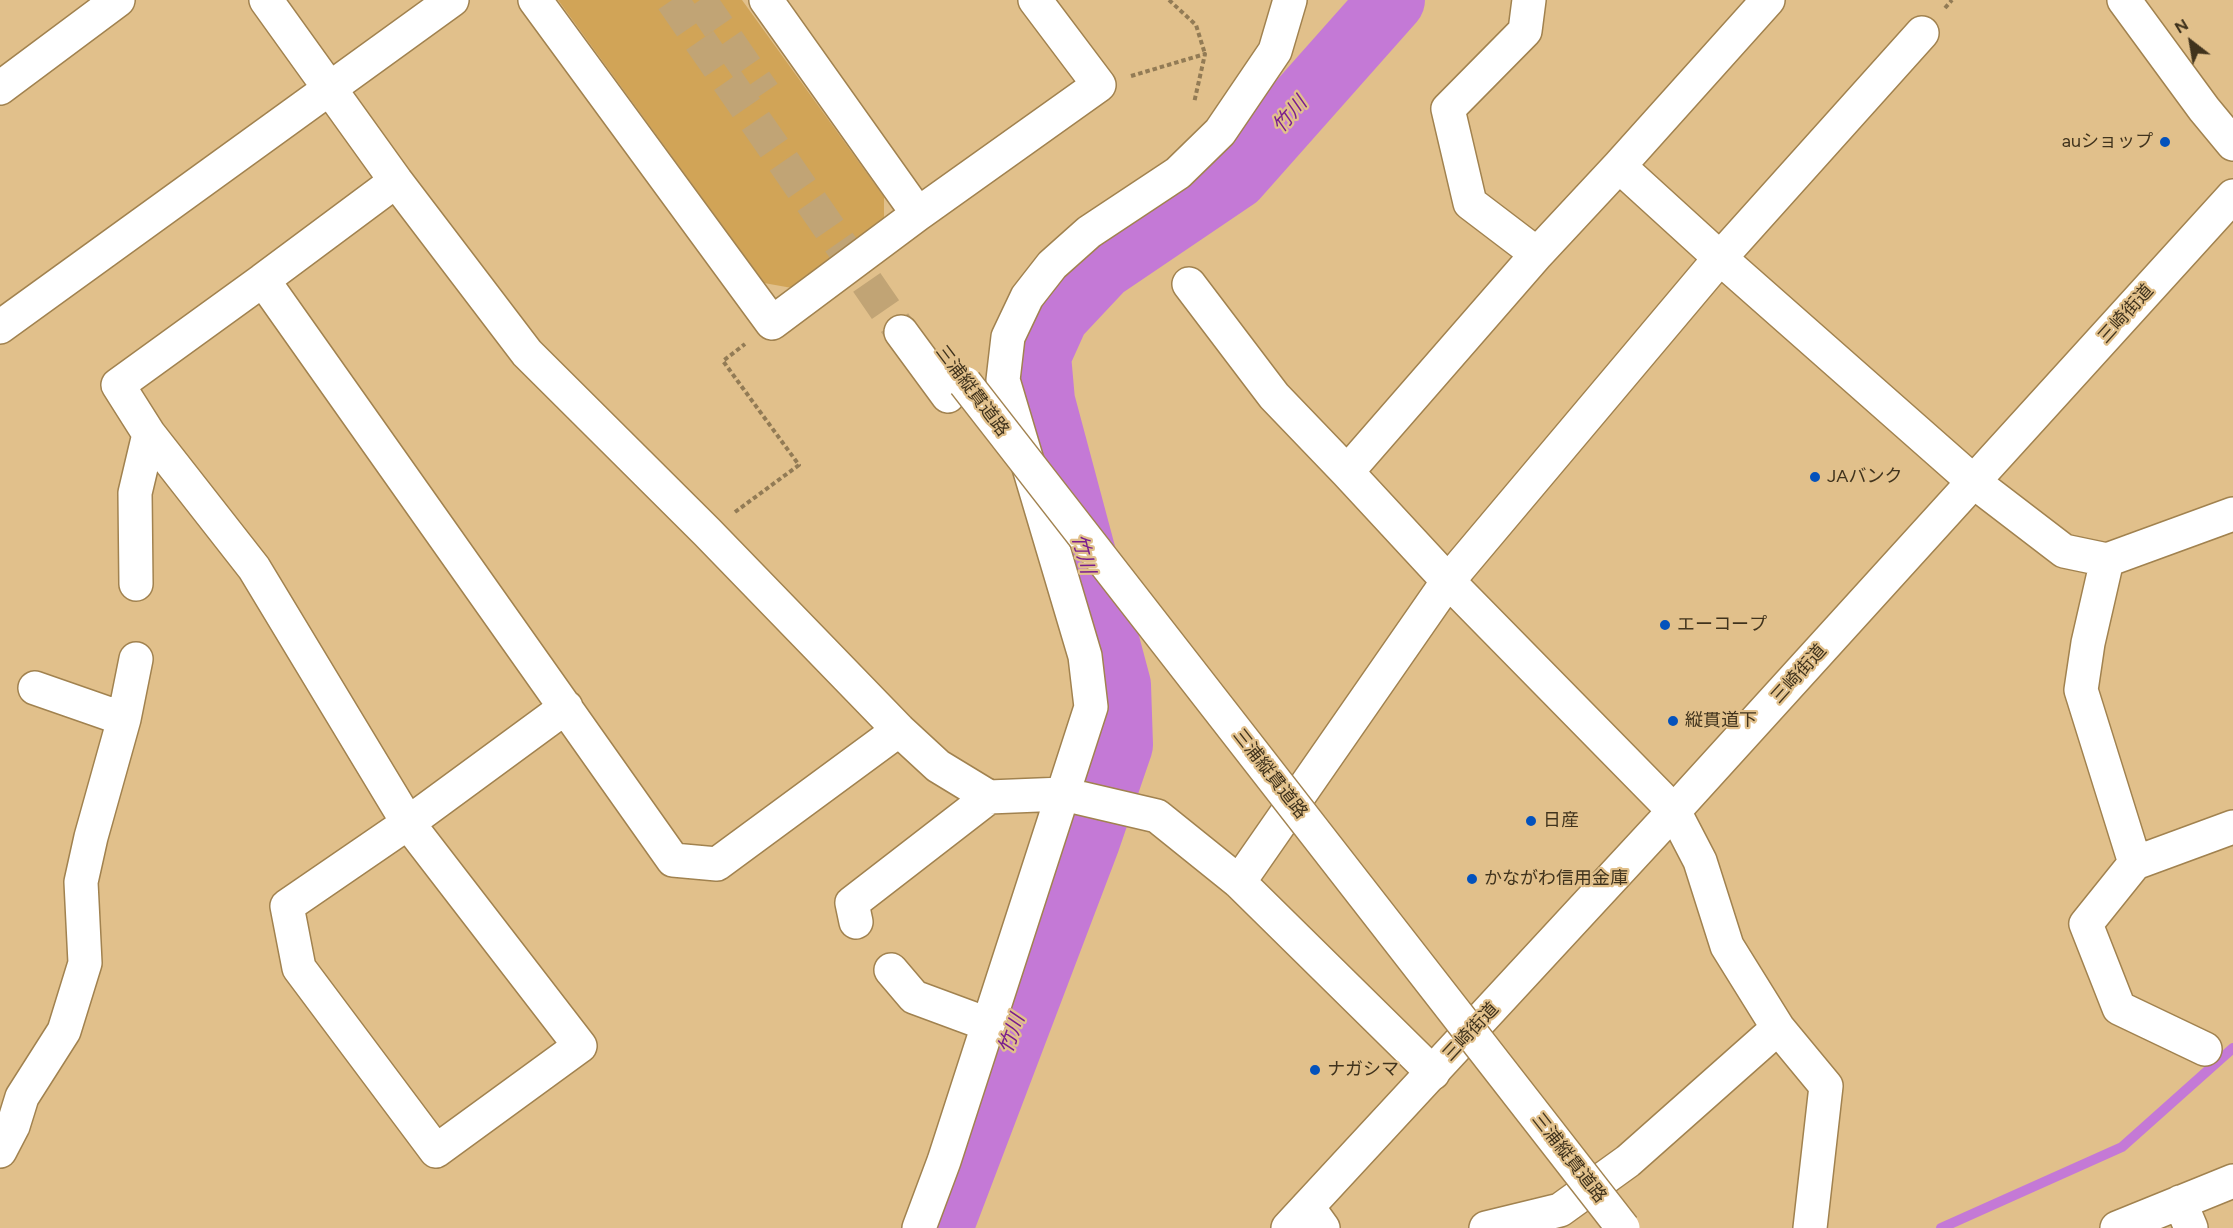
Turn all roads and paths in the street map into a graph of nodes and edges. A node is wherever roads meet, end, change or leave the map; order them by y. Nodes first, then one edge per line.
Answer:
1 (118, 0) edge
2 (266, 0) edge
3 (452, 0) edge
4 (535, 0) edge
5 (766, 0) edge
6 (1035, 0) edge
7 (1169, 0) edge
8 (1290, 0) edge
9 (1529, 0) edge
10 (1768, 0) edge
11 (2124, 0) edge
12 (1922, 33) dead end
13 (1205, 54) junction
14 (1099, 86) junction
15 (0, 88) edge
16 (329, 88) junction
17 (1193, 108) dead end
18 (2233, 144) edge
19 (1619, 166) junction
20 (396, 181) junction
21 (2233, 196) edge
22 (918, 214) junction
23 (1537, 254) junction
24 (1720, 258) junction
25 (263, 280) junction
26 (1189, 284) dead end
27 (771, 323) junction
28 (910, 326) tunnel mouth
29 (0, 327) edge
30 (957, 390) junction
31 (149, 434) junction
32 (1347, 472) junction
33 (1974, 482) junction
34 (2233, 514) edge
35 (707, 532) junction
36 (2107, 560) junction
37 (1448, 581) junction
38 (136, 584) dead end
39 (136, 659) dead end
40 (34, 688) dead end
41 (566, 707) junction
42 (124, 719) junction
43 (899, 730) junction
44 (1063, 794) junction
45 (989, 797) junction
46 (1674, 811) junction
47 (408, 824) junction
48 (2233, 827) edge
49 (2135, 863) junction
50 (1239, 882) junction
51 (856, 922) dead end
52 (891, 970) dead end
53 (987, 1024) junction
54 (1778, 1028) junction
55 (2205, 1049) dead end
56 (1433, 1073) junction
57 (0, 1150) edge
58 (2233, 1180) edge
59 (2186, 1215) edge
60 (1306, 1221) edge
61 (919, 1228) edge
62 (1486, 1228) edge
63 (1596, 1228) edge
64 (1623, 1228) edge
65 (1810, 1228) edge
66 (2117, 1228) edge

1 - 15 main road
2 - 16 main road
3 - 16 main road
4 - 27 main road
5 - 22 main road
6 - 14 main road
7 - 13 path
8 - 44 main road
9 - 23 main road
10 - 19 main road
11 - 18 main road
12 - 24 main road
13 - 14 path
13 - 17 path
14 - 22 main road
16 - 20 main road
16 - 29 main road
19 - 23 main road
19 - 24 main road
20 - 25 main road
20 - 35 main road
21 - 33 main road, 三崎街道
22 - 27 main road
23 - 32 main road
24 - 33 main road
24 - 37 main road
25 - 31 main road
25 - 41 main road
26 - 32 main road
27 - 35 path
28 - 30 main road, 三浦縦貫道路
30 - 63 main road, 三浦縦貫道路
30 - 64 main road, 三浦縦貫道路, bridge
31 - 38 main road
31 - 47 main road
32 - 37 main road
33 - 36 main road
33 - 46 main road, 三崎街道
34 - 36 main road
35 - 43 main road
36 - 49 main road
37 - 46 main road
37 - 50 main road
39 - 42 main road
40 - 42 main road
41 - 43 main road
41 - 47 main road
42 - 57 main road
43 - 45 main road
44 - 45 main road
44 - 50 main road
44 - 53 main road
45 - 51 main road
46 - 54 main road
46 - 56 main road, 三崎街道
47 - 47 main road
48 - 49 main road
49 - 55 main road
50 - 56 main road
52 - 53 main road
53 - 61 main road
54 - 62 main road
54 - 65 main road
56 - 60 main road, 三崎街道
58 - 59 main road
59 - 66 main road

